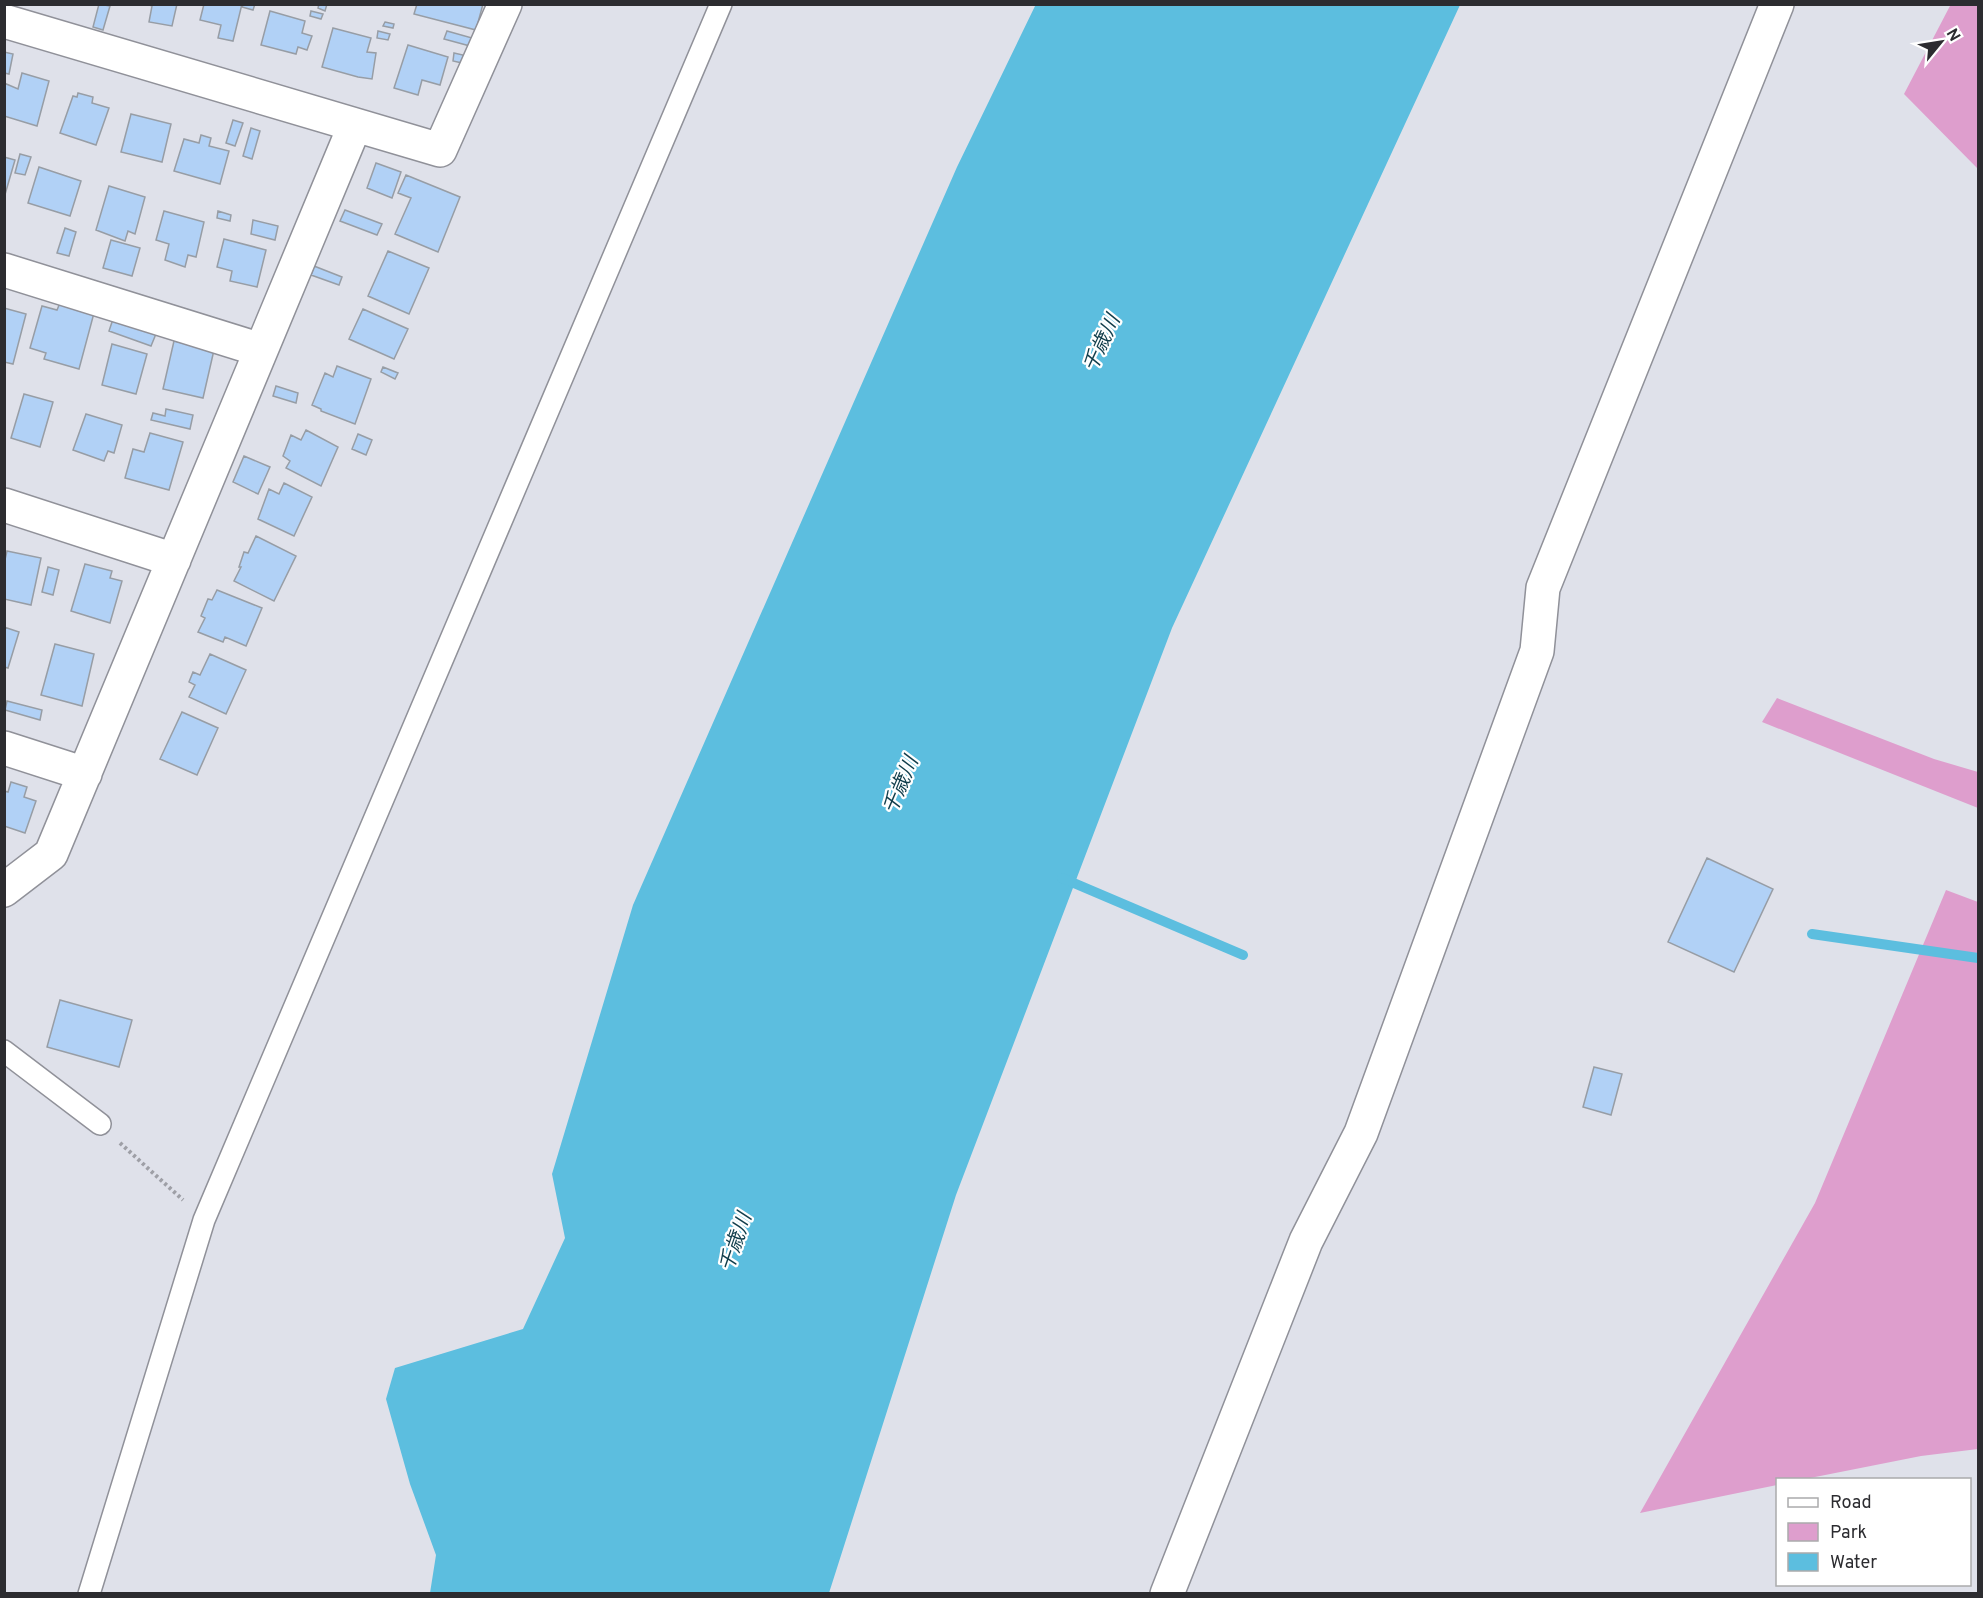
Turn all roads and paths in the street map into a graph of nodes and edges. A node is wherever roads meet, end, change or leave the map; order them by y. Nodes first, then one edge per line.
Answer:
1 (505, 4) edge
2 (721, 4) edge
3 (1777, 4) edge
4 (4, 21) edge
5 (355, 125) junction
6 (4, 270) edge
7 (261, 350) junction
8 (4, 505) edge
9 (174, 560) junction
10 (4, 748) edge
11 (85, 774) junction
12 (4, 890) edge
13 (4, 1051) edge
14 (100, 1124) joint
15 (204, 1220) junction
16 (89, 1593) edge
17 (1167, 1593) edge

1 - 5 street
2 - 15 lane
3 - 17 street
4 - 5 street
5 - 7 street
6 - 7 street
7 - 9 street
8 - 9 street
9 - 11 street
10 - 11 street
11 - 12 street
13 - 14 lane
14 - 15 path
15 - 16 lane

